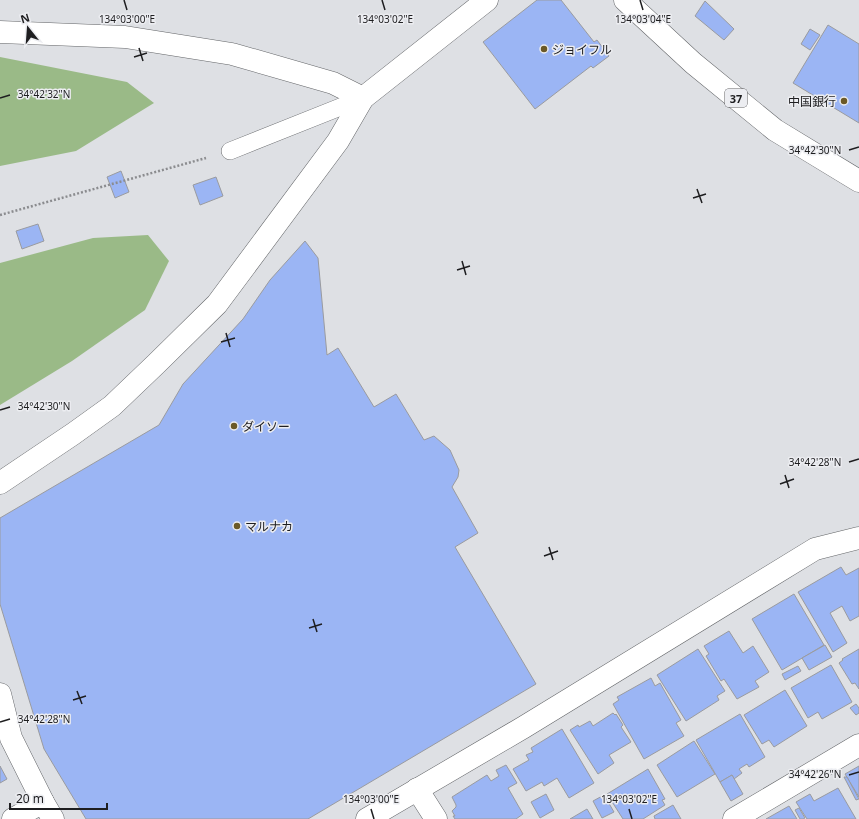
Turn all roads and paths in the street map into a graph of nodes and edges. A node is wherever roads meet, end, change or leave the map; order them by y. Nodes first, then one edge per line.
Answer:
1 (487, 0) edge
2 (625, 0) edge
3 (0, 32) edge
4 (363, 98) junction
5 (230, 151) joint
6 (859, 181) edge
7 (0, 215) edge
8 (0, 483) edge
9 (859, 538) edge
10 (0, 694) edge
11 (859, 745) edge
12 (417, 789) junction
13 (48, 810) edge
14 (13, 819) edge
15 (367, 819) edge
16 (436, 819) edge
17 (734, 819) edge

1 - 4 street
2 - 6 street, 37
3 - 4 street
4 - 5 lane
4 - 8 street
5 - 7 path
9 - 12 street
10 - 13 street
11 - 17 street
12 - 15 street
12 - 16 street
13 - 14 street

